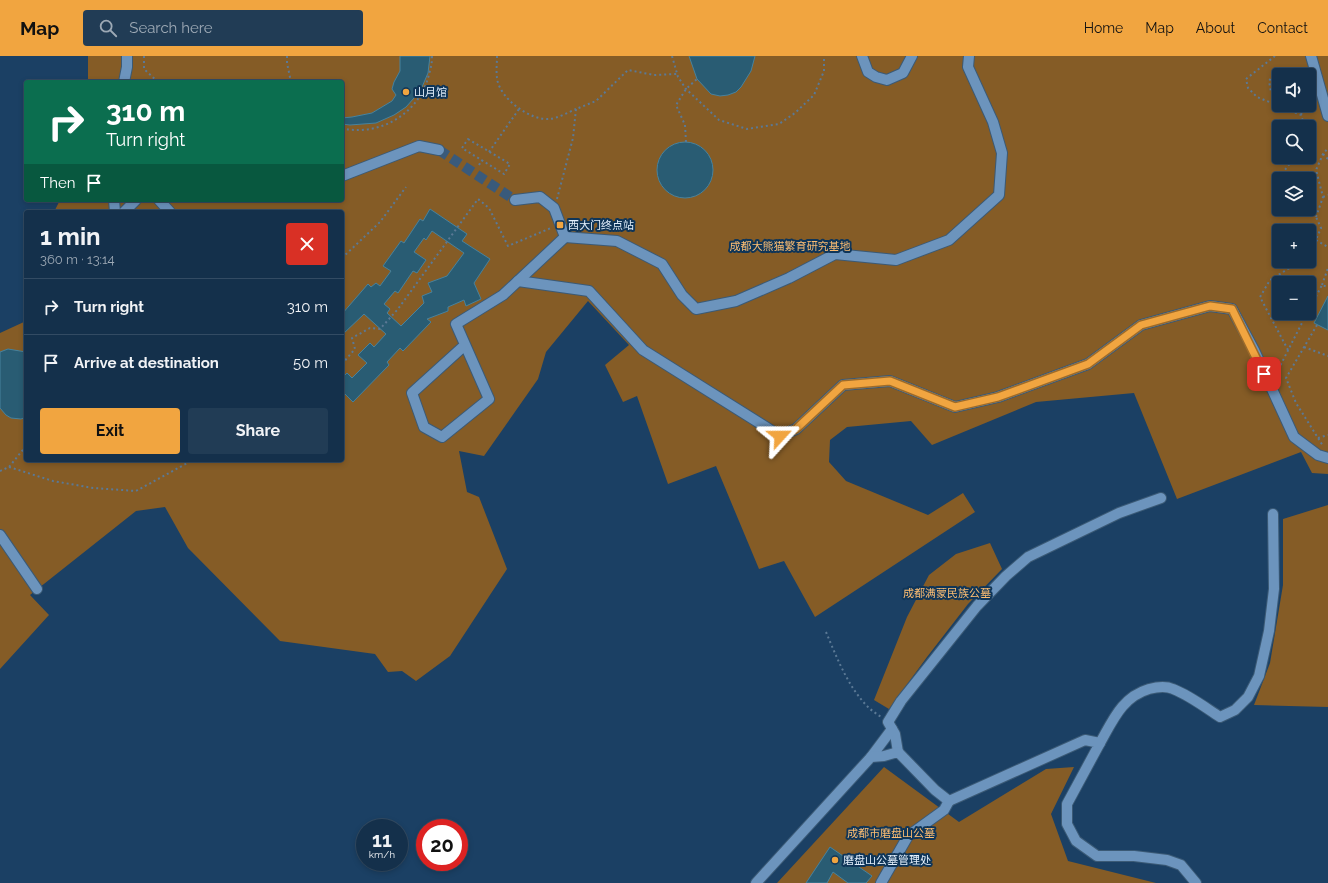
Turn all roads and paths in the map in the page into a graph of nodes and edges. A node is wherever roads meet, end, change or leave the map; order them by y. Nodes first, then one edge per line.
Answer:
1 (127, 56) edge
2 (144, 56) edge
3 (287, 56) edge
4 (432, 56) edge
5 (497, 56) edge
6 (672, 56) edge
7 (824, 56) edge
8 (862, 56) edge
9 (912, 56) edge
10 (970, 56) edge
11 (1275, 56) edge
12 (1311, 56) edge
13 (677, 74) junction
14 (1272, 77) edge
15 (697, 79) dead end
16 (124, 80) edge
17 (156, 80) edge
18 (291, 80) edge
19 (686, 89) junction
20 (1272, 92) edge
21 (519, 109) junction
22 (576, 109) junction
23 (1302, 112) edge
24 (1301, 115) junction
25 (1328, 116) edge
26 (1303, 120) edge
27 (344, 129) edge
28 (686, 142) dead end
29 (1328, 148) edge
30 (439, 150) tunnel mouth
31 (489, 152) junction
32 (1323, 154) junction
33 (1328, 159) edge
34 (482, 160) junction
35 (478, 165) dead end
36 (344, 175) edge
37 (406, 187) dead end
38 (1328, 195) edge
39 (1323, 197) junction
40 (515, 200) tunnel mouth
41 (134, 202) edge
42 (161, 202) edge
43 (554, 208) junction
44 (126, 210) edge
45 (168, 210) edge
46 (1316, 217) joint
47 (560, 225) junction
48 (564, 238) junction
49 (1316, 240) joint
50 (1328, 247) edge
51 (344, 256) edge
52 (1290, 268) edge
53 (1328, 268) edge
54 (518, 281) junction
55 (1322, 285) junction
56 (1328, 288) edge
57 (1316, 297) edge
58 (1304, 320) edge
59 (1318, 325) dead end
60 (465, 345) junction
61 (1304, 347) junction
62 (1288, 350) junction
63 (1328, 356) edge
64 (344, 362) edge
65 (1270, 385) junction
66 (1328, 434) edge
67 (1318, 438) junction
68 (24, 448) edge
69 (1327, 454) edge
70 (189, 462) edge
71 (9, 467) junction
72 (0, 471) edge
73 (1161, 498) dead end
74 (1273, 514) dead end
75 (0, 535) edge
76 (38, 589) dead end
77 (826, 632) dead end
78 (890, 726) junction
79 (1100, 744) junction
80 (898, 752) junction
81 (871, 757) junction
82 (949, 801) junction
83 (756, 883) edge
84 (881, 883) edge
85 (1196, 883) edge

1 - 16 street
2 - 17 path
3 - 18 path
4 - 27 path
5 - 21 path
6 - 13 path
7 - 19 path
8 - 9 street
10 - 48 street
11 - 24 path
12 - 25 street
13 - 19 path
13 - 22 path
14 - 20 path
15 - 19 path
19 - 28 path
21 - 22 path
21 - 31 path
22 - 43 path
23 - 24 path
24 - 26 path
29 - 32 path
30 - 36 street
31 - 34 path
31 - 34 path
32 - 33 path
32 - 39 path
34 - 35 path
37 - 51 path
38 - 39 path
39 - 46 path
40 - 43 street
41 - 44 street
42 - 45 street
43 - 47 street
46 - 49 path
47 - 48 street
47 - 64 path
48 - 54 street
49 - 50 path
52 - 62 path
53 - 55 path
54 - 60 street
54 - 65 street
55 - 56 path
55 - 57 path
58 - 62 path
59 - 61 path
60 - 60 street
61 - 63 path
61 - 67 path
62 - 65 path
65 - 69 street
66 - 67 path
67 - 69 path
68 - 71 path
70 - 71 path
71 - 72 path
73 - 78 street
74 - 79 street
75 - 76 street
77 - 78 path
78 - 80 street
78 - 81 street
79 - 82 street
79 - 85 street
80 - 81 street
80 - 82 street
81 - 83 street
82 - 84 street

